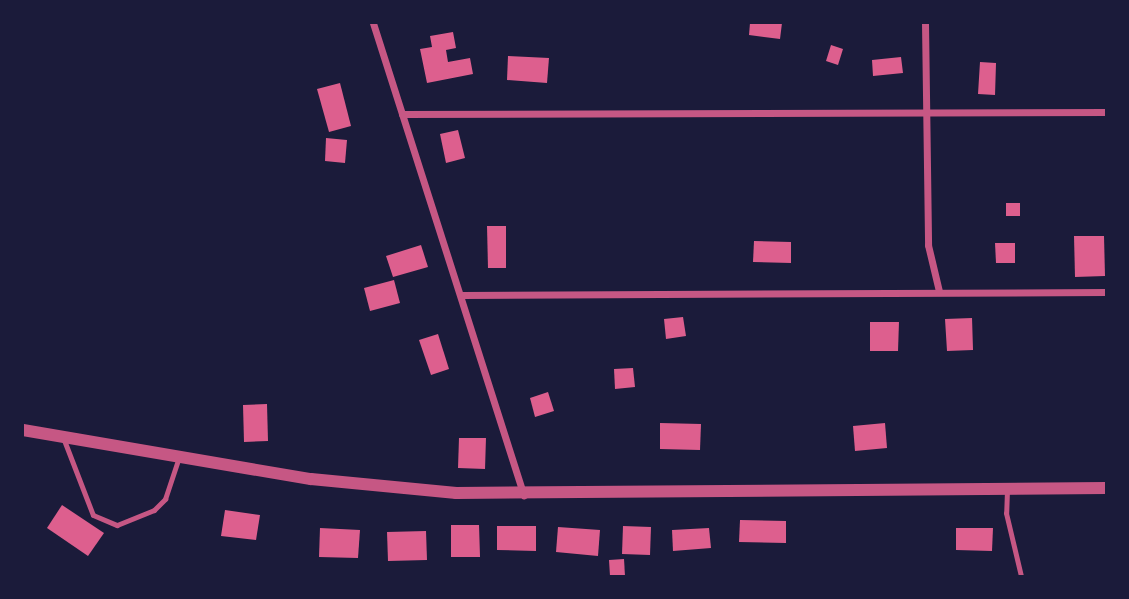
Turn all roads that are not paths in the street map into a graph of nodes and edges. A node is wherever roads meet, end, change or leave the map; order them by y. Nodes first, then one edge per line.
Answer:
1 (373, 23) edge
2 (925, 23) edge
3 (926, 112) junction
4 (1106, 112) edge
5 (402, 114) junction
6 (939, 291) junction
7 (1106, 292) edge
8 (462, 295) junction
9 (23, 430) edge
10 (63, 437) junction
11 (179, 457) junction
12 (1007, 488) junction
13 (1106, 488) edge
14 (525, 495) junction
15 (1021, 576) edge

1 - 5 street
2 - 3 street
3 - 4 street
3 - 5 street
3 - 6 street
5 - 8 street
6 - 7 street
6 - 8 street
8 - 14 street
9 - 10 street
10 - 11 street
10 - 11 lane
11 - 14 street
12 - 13 street
12 - 14 street
12 - 15 lane

